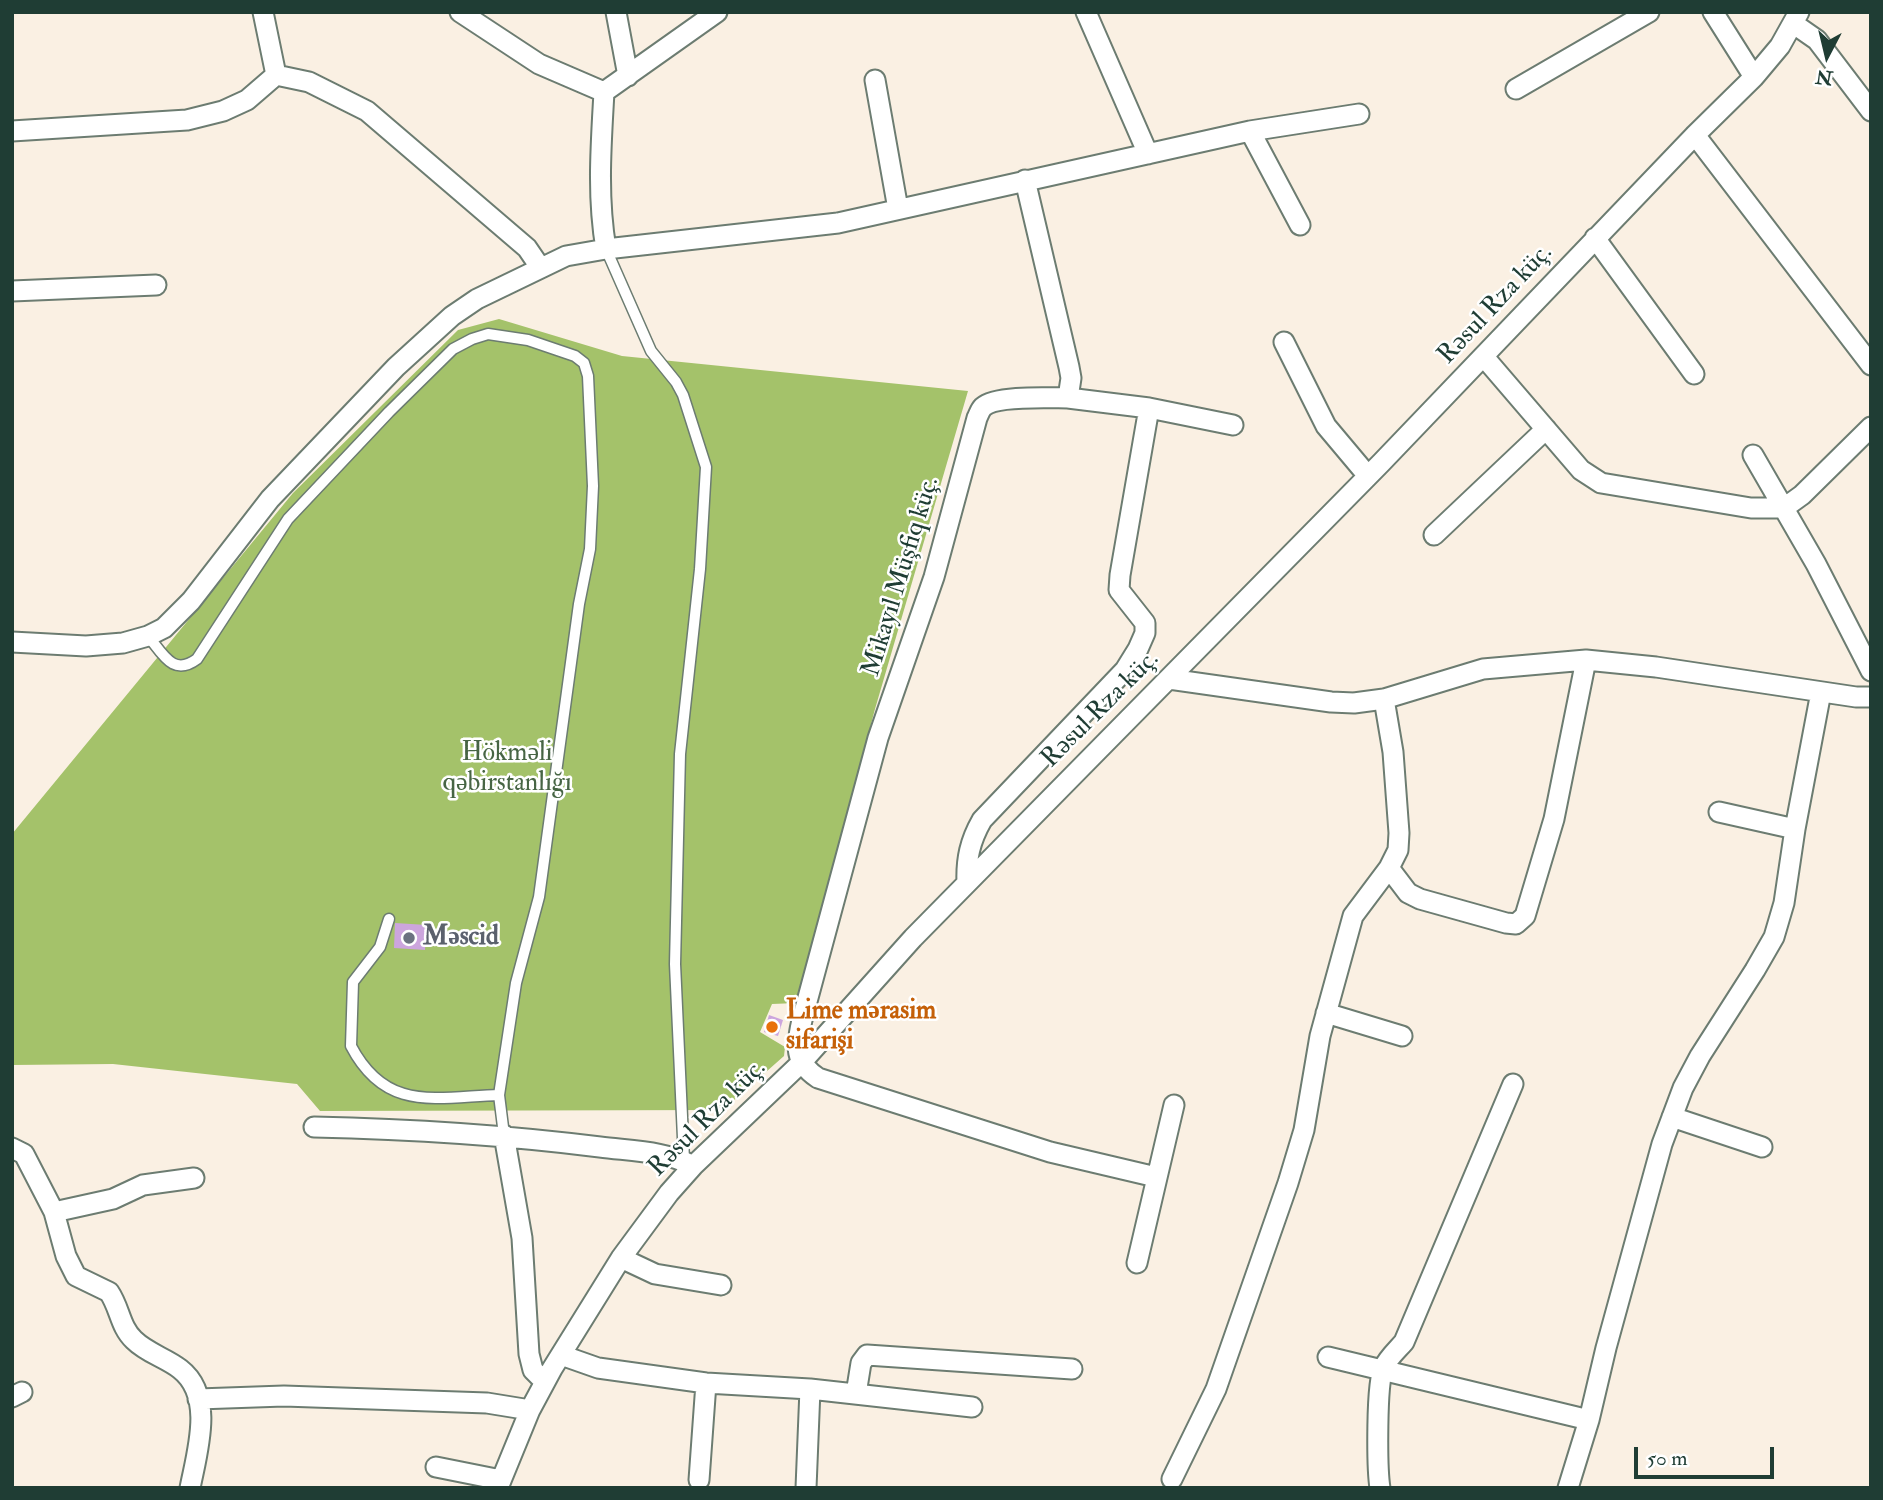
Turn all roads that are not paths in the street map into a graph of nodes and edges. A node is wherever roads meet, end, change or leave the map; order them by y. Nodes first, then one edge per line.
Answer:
1 (263, 12) edge
2 (460, 12) edge
3 (616, 12) edge
4 (717, 12) edge
5 (1086, 12) edge
6 (1649, 12) edge
7 (1713, 12) edge
8 (1797, 18) edge
9 (276, 75) junction
10 (628, 76) junction
11 (1754, 77) junction
12 (875, 80) dead end
13 (1516, 89) dead end
14 (604, 92) junction
15 (1871, 111) edge
16 (1359, 114) dead end
17 (12, 131) edge
18 (1250, 131) junction
19 (1695, 135) junction
20 (1148, 153) junction
21 (1024, 180) junction
22 (898, 209) junction
23 (1300, 225) dead end
24 (1595, 238) junction
25 (606, 248) junction
26 (540, 267) junction
27 (156, 285) dead end
28 (12, 290) edge
29 (1284, 342) dead end
30 (1484, 357) junction
31 (1871, 365) edge
32 (1694, 374) dead end
33 (1068, 398) junction
34 (1149, 408) junction
35 (1233, 425) dead end
36 (1871, 427) edge
37 (1546, 429) junction
38 (1753, 455) dead end
39 (1368, 476) junction
40 (1784, 508) junction
41 (1434, 535) dead end
42 (148, 636) junction
43 (12, 642) edge
44 (1586, 660) junction
45 (1871, 671) edge
46 (1169, 678) junction
47 (1821, 692) junction
48 (1871, 697) edge
49 (1384, 699) junction
50 (1719, 812) dead end
51 (1795, 829) junction
52 (1389, 868) junction
53 (967, 883) junction
54 (389, 919) dead end
55 (1326, 1013) junction
56 (1402, 1036) dead end
57 (801, 1063) junction
58 (1513, 1084) dead end
59 (499, 1095) junction
60 (1174, 1105) dead end
61 (1672, 1118) junction
62 (314, 1127) dead end
63 (503, 1135) junction
64 (1762, 1147) dead end
65 (12, 1148) edge
66 (689, 1163) junction
67 (1156, 1177) junction
68 (194, 1178) dead end
69 (54, 1212) junction
70 (621, 1258) junction
71 (1138, 1263) dead end
72 (721, 1285) dead end
73 (561, 1355) junction
74 (1328, 1357) dead end
75 (1383, 1368) junction
76 (1072, 1369) dead end
77 (545, 1382) junction
78 (706, 1383) junction
79 (810, 1389) junction
80 (856, 1394) junction
81 (198, 1399) junction
82 (972, 1407) dead end
83 (530, 1410) junction
84 (1589, 1420) junction
85 (436, 1467) dead end
86 (1172, 1479) dead end
87 (699, 1480) dead end
88 (499, 1484) edge
89 (190, 1488) edge
90 (806, 1488) edge
91 (1380, 1488) edge
92 (1568, 1488) edge

1 - 9 street
2 - 14 street
3 - 10 street
4 - 10 street
5 - 20 street
6 - 13 street
7 - 11 street
8 - 11 street, Rəsul Rza küç.
8 - 15 street
9 - 17 street
9 - 26 street
10 - 14 street
11 - 19 street, Rəsul Rza küç.
12 - 22 street
14 - 25 street
16 - 18 street
18 - 20 street
18 - 23 street
19 - 24 street, Rəsul Rza küç.
19 - 31 street
20 - 21 street
21 - 22 street
21 - 33 street
22 - 25 street
24 - 30 street, Rəsul Rza küç.
24 - 32 street
25 - 26 street
25 - 66 lane
26 - 42 street
27 - 28 street
29 - 39 street
30 - 37 street
30 - 39 street, Rəsul Rza küç.
33 - 34 street, Mikayıl Müşfiq küç.
33 - 57 street, Mikayıl Müşfiq küç.
34 - 35 street, Mikayıl Müşfiq küç.
34 - 53 street
36 - 40 street
37 - 40 street
37 - 41 street
38 - 40 street
39 - 46 street, Rəsul Rza küç.
40 - 45 street
42 - 43 street
42 - 59 lane
44 - 47 street
44 - 49 street
44 - 52 street
46 - 49 street
46 - 53 street, Rəsul Rza küç.
47 - 48 street
47 - 51 street
49 - 52 street
50 - 51 street
51 - 61 street
52 - 55 street
53 - 57 street, Rəsul Rza küç.
54 - 59 lane
55 - 56 street
55 - 86 street
57 - 66 street, Rəsul Rza küç.
57 - 67 street
58 - 75 street
59 - 63 lane
60 - 67 street
61 - 64 street
61 - 84 street
62 - 63 street
63 - 66 street
63 - 77 street
65 - 69 street
66 - 70 street, Rəsul Rza küç.
67 - 71 street
68 - 69 street
69 - 81 street
70 - 72 street
70 - 73 street, Rəsul Rza küç.
73 - 77 street, Rəsul Rza küç.
73 - 78 street
74 - 75 street
75 - 84 street
75 - 91 street
76 - 80 street
77 - 83 street, Rəsul Rza küç.
78 - 79 street
78 - 87 street
79 - 80 street
79 - 90 street
80 - 82 street
81 - 83 street
81 - 89 street
83 - 88 street, Rəsul Rza küç.
84 - 92 street
85 - 88 street

